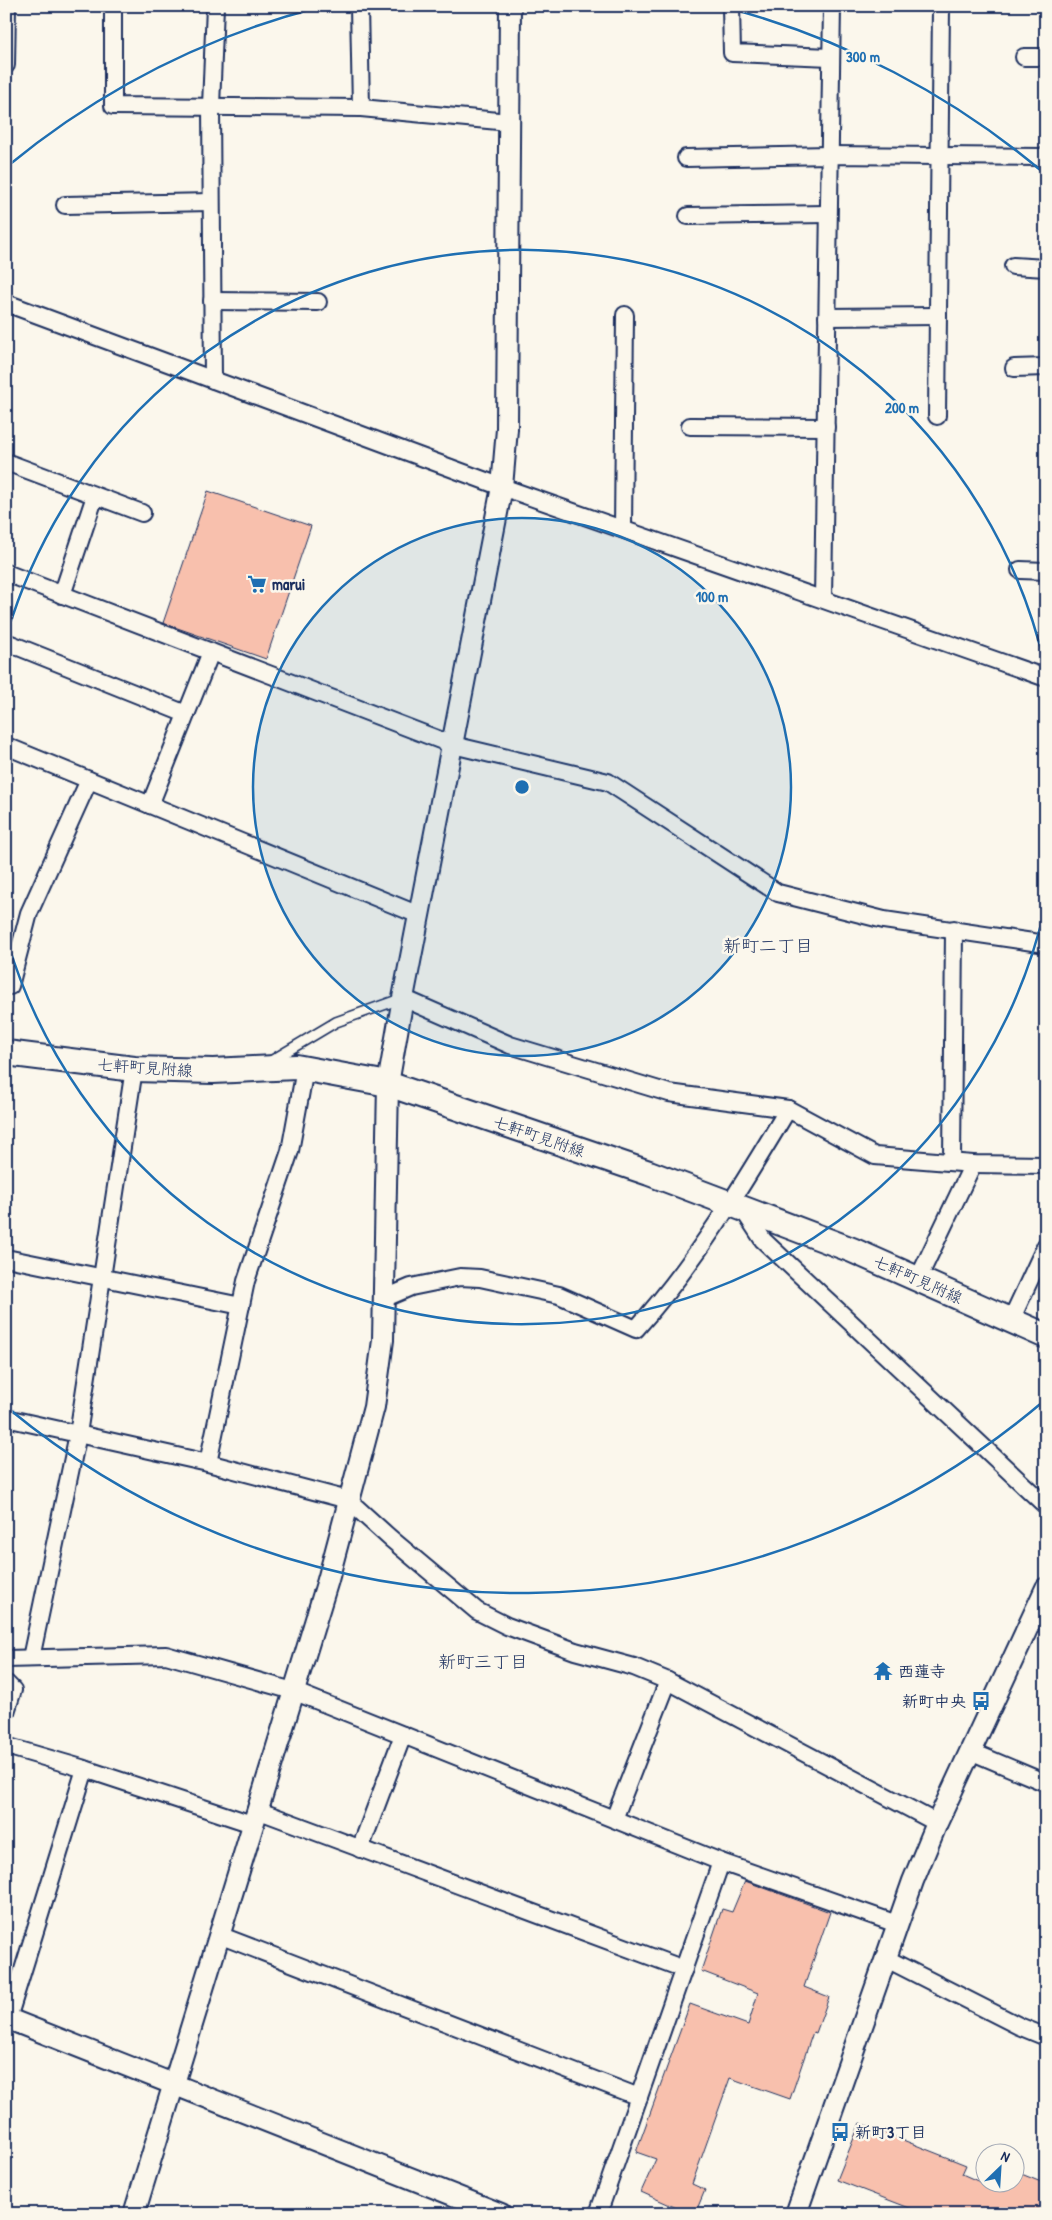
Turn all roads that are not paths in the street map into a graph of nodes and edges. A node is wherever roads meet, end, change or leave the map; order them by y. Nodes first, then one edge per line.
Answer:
1 (7, 6) edge
2 (113, 6) edge
3 (215, 6) edge
4 (360, 6) edge
5 (510, 6) edge
6 (731, 6) edge
7 (832, 6) edge
8 (941, 6) edge
9 (831, 57) junction
10 (1024, 57) dead end
11 (1046, 57) edge
12 (6, 65) edge
13 (211, 106) junction
14 (361, 108) junction
15 (509, 122) junction
16 (829, 155) junction
17 (940, 155) junction
18 (1046, 157) edge
19 (686, 158) dead end
20 (212, 202) junction
21 (65, 205) dead end
22 (828, 214) junction
23 (688, 216) dead end
24 (1013, 266) dead end
25 (1046, 268) edge
26 (212, 301) junction
27 (318, 302) dead end
28 (6, 304) edge
29 (625, 315) dead end
30 (938, 316) junction
31 (827, 317) junction
32 (1014, 368) dead end
33 (1046, 368) edge
34 (213, 380) junction
35 (937, 416) dead end
36 (690, 426) dead end
37 (826, 427) junction
38 (6, 462) edge
39 (502, 487) junction
40 (95, 496) junction
41 (142, 513) dead end
42 (623, 529) junction
43 (1020, 570) dead end
44 (1046, 571) edge
45 (6, 573) edge
46 (62, 595) junction
47 (823, 599) junction
48 (6, 642) edge
49 (211, 652) junction
50 (1046, 678) edge
51 (186, 714) junction
52 (453, 745) junction
53 (6, 746) edge
54 (90, 780) junction
55 (150, 805) junction
56 (419, 915) junction
57 (954, 929) junction
58 (1046, 944) edge
59 (10, 986) dead end
60 (403, 998) junction
61 (6, 1053) edge
62 (258, 1068) junction
63 (134, 1069) junction
64 (305, 1069) junction
65 (388, 1084) junction
66 (788, 1109) junction
67 (952, 1162) junction
68 (973, 1164) junction
69 (1046, 1165) edge
70 (736, 1206) junction
71 (1046, 1245) edge
72 (6, 1258) edge
73 (102, 1278) junction
74 (918, 1279) junction
75 (383, 1299) junction
76 (241, 1306) junction
77 (1011, 1320) junction
78 (1046, 1336) edge
79 (6, 1418) edge
80 (78, 1434) junction
81 (208, 1463) junction
82 (348, 1500) junction
83 (1046, 1506) edge
84 (1046, 1588) edge
85 (31, 1658) junction
86 (6, 1659) edge
87 (668, 1681) junction
88 (6, 1683) edge
89 (293, 1691) junction
90 (6, 1712) edge
91 (403, 1735) junction
92 (6, 1746) edge
93 (970, 1751) junction
94 (85, 1769) junction
95 (1046, 1783) edge
96 (254, 1817) junction
97 (614, 1819) junction
98 (937, 1822) junction
99 (360, 1849) junction
100 (721, 1862) junction
101 (897, 1924) junction
102 (219, 1935) junction
103 (884, 1958) junction
104 (684, 1969) junction
105 (7, 2021) edge
106 (1046, 2037) edge
107 (174, 2084) junction
108 (639, 2097) junction
109 (134, 2214) edge
110 (501, 2214) edge
111 (598, 2214) edge
112 (796, 2214) edge

1 - 12 street
2 - 13 street
3 - 13 street
4 - 14 street
5 - 15 street
6 - 9 street
7 - 9 street
8 - 17 street
9 - 16 street
10 - 11 street
13 - 14 street
13 - 20 street
14 - 15 street
15 - 39 street
16 - 17 street
16 - 19 street
16 - 22 street
17 - 18 street
17 - 30 street
20 - 21 street
20 - 26 street
22 - 23 street
22 - 31 street
24 - 25 street
26 - 27 street
26 - 34 street
28 - 34 street
29 - 42 street
30 - 31 street
30 - 35 street
31 - 37 street
32 - 33 street
34 - 39 street
36 - 37 street
37 - 47 street
38 - 40 street
39 - 42 street
39 - 52 street
40 - 41 street
40 - 46 street
42 - 47 street
43 - 44 street
45 - 46 street
46 - 49 street
47 - 50 street
48 - 51 street
49 - 51 street
49 - 52 street
51 - 55 street
52 - 56 street
52 - 57 street
53 - 54 street
54 - 55 street
54 - 59 street
55 - 56 street
56 - 60 street
57 - 58 street
57 - 67 street
60 - 62 lane
60 - 65 street
60 - 66 street
61 - 63 main road, 七軒町見附線
62 - 63 main road, 七軒町見附線
62 - 64 main road, 七軒町見附線
63 - 73 street
64 - 65 main road, 七軒町見附線
64 - 76 street
65 - 70 main road, 七軒町見附線
65 - 75 street
66 - 67 street
66 - 70 street
67 - 68 street
68 - 69 street
68 - 74 street
70 - 74 main road, 七軒町見附線
70 - 75 street
70 - 83 street
71 - 77 street
72 - 73 street
73 - 76 street
73 - 80 street
74 - 77 main road, 七軒町見附線
75 - 82 street
76 - 81 street
77 - 78 main road, 七軒町見附線
79 - 80 street
80 - 81 street
80 - 85 street
81 - 82 street
82 - 87 street
82 - 89 street
84 - 93 street
85 - 86 street
85 - 89 street
87 - 97 street
87 - 98 street
88 - 90 street
89 - 91 street
89 - 96 street
91 - 97 street
91 - 99 street
92 - 94 street
93 - 95 street
93 - 98 street
94 - 96 street
94 - 105 street
96 - 99 street
96 - 102 street
97 - 100 street
98 - 101 street
99 - 104 street
100 - 101 street
100 - 104 street
101 - 103 street
102 - 107 street
102 - 108 street
103 - 106 street
103 - 112 street
104 - 108 street
105 - 107 street
107 - 109 street
107 - 110 street
108 - 111 street

